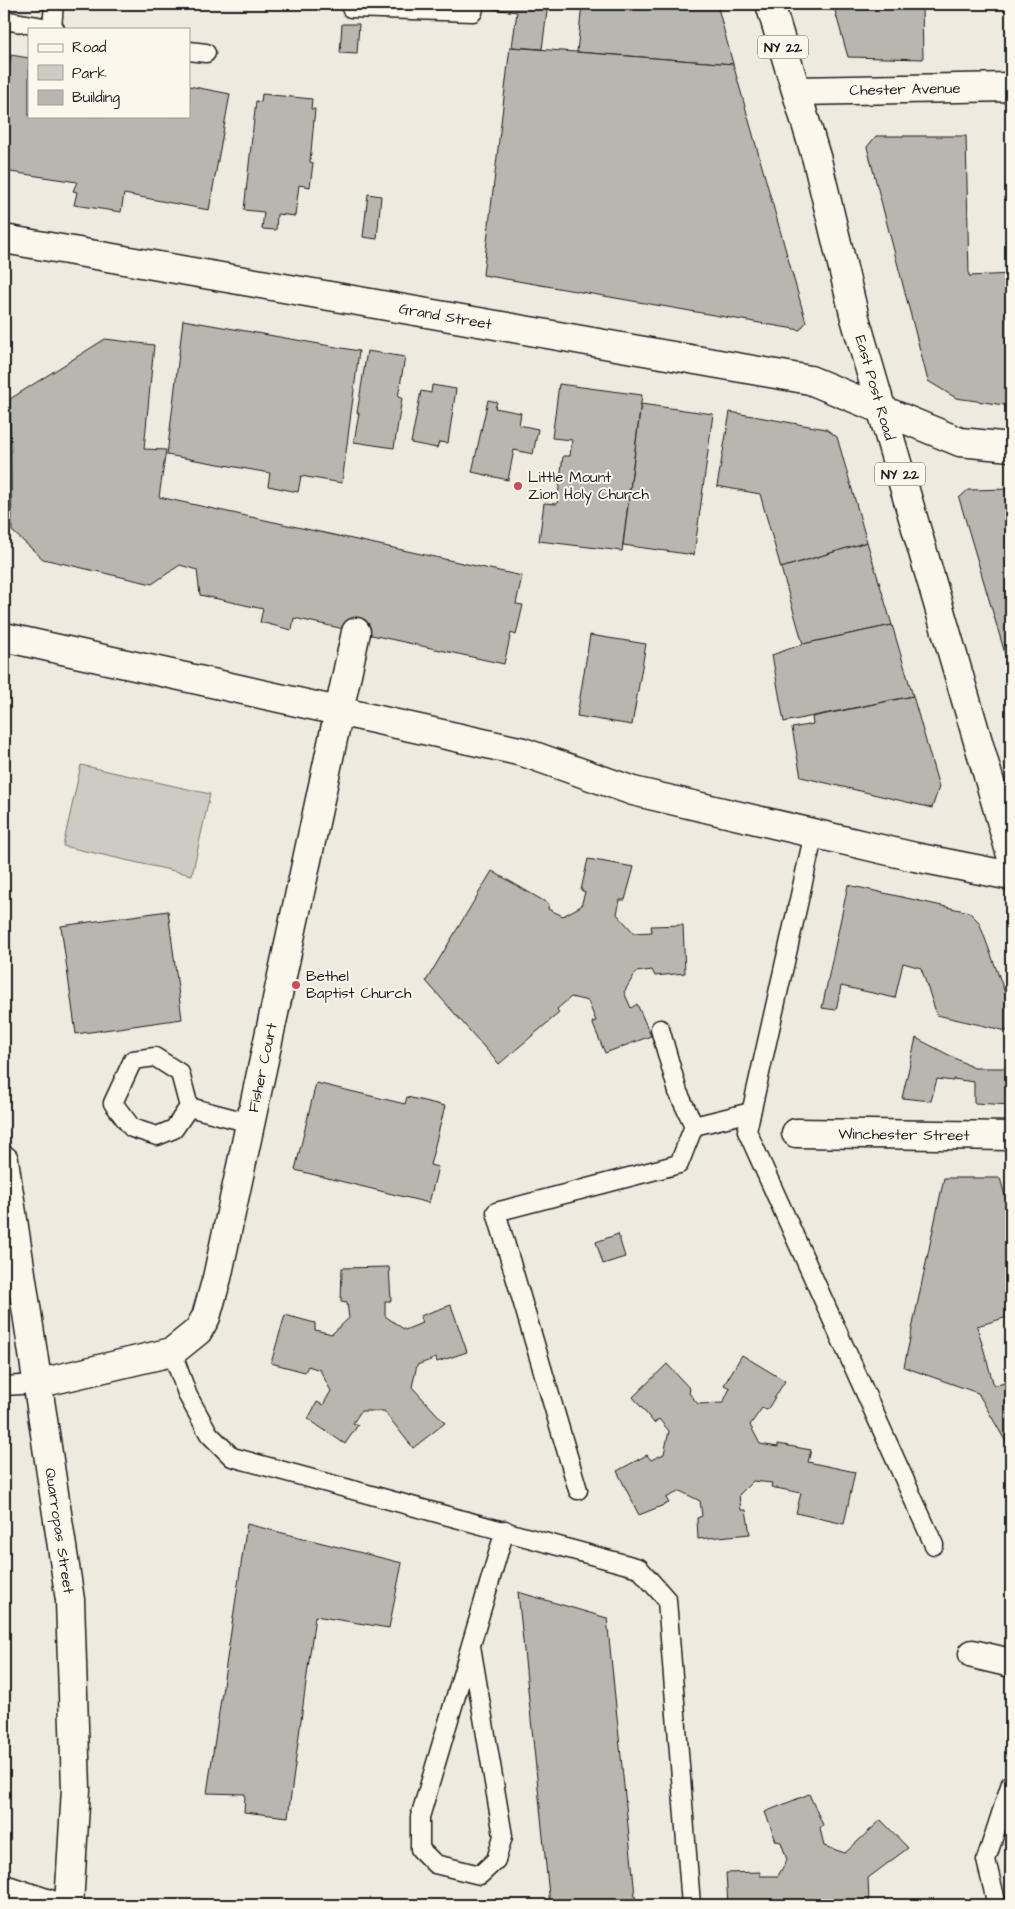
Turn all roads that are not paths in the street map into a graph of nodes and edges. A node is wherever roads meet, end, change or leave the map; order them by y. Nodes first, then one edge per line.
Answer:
1 (54, 4) edge
2 (350, 4) edge
3 (474, 4) edge
4 (770, 4) edge
5 (4, 20) edge
6 (52, 28) edge
7 (1011, 88) edge
8 (797, 91) junction
9 (4, 239) edge
10 (881, 410) junction
11 (1011, 447) edge
12 (356, 632) dead end
13 (4, 637) edge
14 (338, 712) junction
15 (814, 833) junction
16 (1011, 855) edge
17 (1011, 876) edge
18 (660, 1029) dead end
19 (189, 1106) junction
20 (751, 1112) junction
21 (250, 1123) junction
22 (694, 1126) junction
23 (796, 1133) dead end
24 (1011, 1136) edge
25 (4, 1160) edge
26 (172, 1352) junction
27 (36, 1384) junction
28 (4, 1386) edge
29 (578, 1490) dead end
30 (505, 1530) junction
31 (934, 1545) dead end
32 (471, 1646) junction
33 (973, 1654) dead end
34 (1011, 1663) edge
35 (1011, 1783) edge
36 (4, 1889) edge
37 (52, 1905) edge
38 (69, 1905) edge
39 (691, 1905) edge
40 (997, 1905) edge

1 - 6 lane
2 - 3 lane
4 - 8 street, East Post Road / NY 22
5 - 6 lane
7 - 8 street, Chester Avenue
8 - 10 street, East Post Road / NY 22
9 - 10 street, Grand Street
10 - 11 street, Grand Street
10 - 16 street, East Post Road / NY 22
12 - 14 street, Fisher Court
13 - 14 street
14 - 15 street
14 - 21 street, Fisher Court
15 - 17 street
15 - 20 lane
18 - 22 lane
19 - 19 lane
19 - 21 lane
20 - 22 lane
20 - 31 lane
21 - 26 street, Fisher Court
22 - 29 lane
23 - 24 street, Winchester Street
25 - 27 street, Quarropas Street
26 - 27 street, Fisher Court
26 - 30 lane
27 - 28 lane
27 - 38 street, Quarropas Street
30 - 32 lane
30 - 39 lane
32 - 32 lane
33 - 34 street
35 - 40 lane
36 - 37 street

